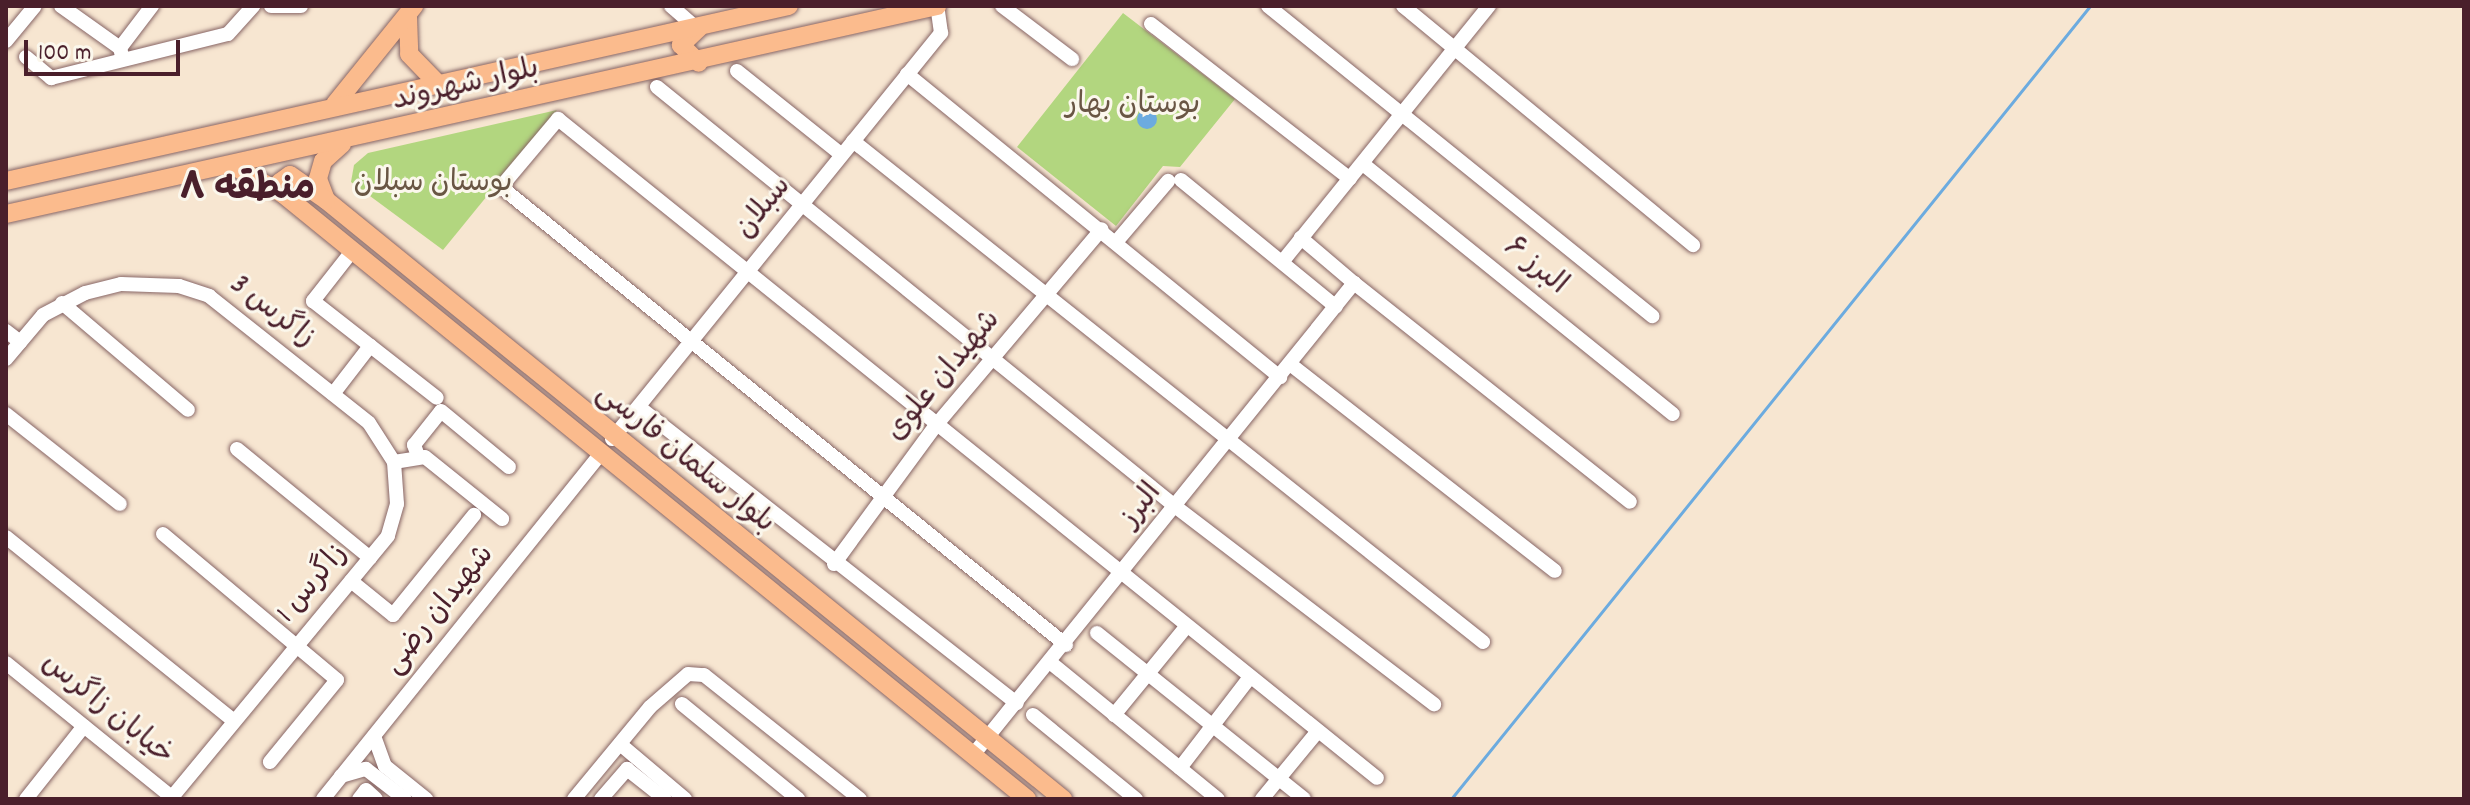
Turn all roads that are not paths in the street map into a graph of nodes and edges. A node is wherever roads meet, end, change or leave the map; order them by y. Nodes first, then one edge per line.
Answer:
1 (35, 6) edge
2 (61, 6) edge
3 (152, 6) edge
4 (253, 6) edge
5 (271, 6) edge
6 (671, 6) edge
7 (789, 6) edge
8 (937, 6) edge
9 (1002, 6) edge
10 (1268, 6) edge
11 (1403, 6) edge
12 (1489, 6) edge
13 (413, 8) edge
14 (298, 9) edge
15 (1151, 24) dead end
16 (698, 28) junction
17 (650, 38) junction
18 (6, 39) edge
19 (1456, 48) junction
20 (122, 54) junction
21 (26, 57) dead end
22 (1072, 59) dead end
23 (699, 63) junction
24 (737, 71) dead end
25 (907, 74) junction
26 (656, 79) junction
27 (439, 85) junction
28 (335, 104) junction
29 (1404, 112) junction
30 (853, 141) junction
31 (342, 144) junction
32 (842, 155) junction
33 (1363, 164) junction
34 (235, 167) junction
35 (1350, 179) junction
36 (6, 181) edge
37 (283, 194) junction
38 (326, 200) junction
39 (803, 203) junction
40 (6, 214) edge
41 (1102, 229) junction
42 (1301, 238) junction
43 (1117, 241) junction
44 (1693, 245) dead end
45 (353, 250) junction
46 (1283, 261) junction
47 (748, 271) junction
48 (1354, 283) junction
49 (1047, 294) junction
50 (62, 303) junction
51 (1336, 307) junction
52 (1652, 316) dead end
53 (6, 331) edge
54 (20, 342) junction
55 (691, 342) junction
56 (370, 346) junction
57 (996, 356) junction
58 (6, 359) edge
59 (1290, 364) junction
60 (1280, 377) junction
61 (333, 394) junction
62 (437, 398) dead end
63 (639, 407) junction
64 (188, 410) dead end
65 (6, 414) edge
66 (1673, 414) dead end
67 (937, 424) junction
68 (612, 439) junction
69 (1228, 441) junction
70 (237, 449) dead end
71 (600, 455) junction
72 (418, 456) junction
73 (394, 462) junction
74 (509, 467) dead end
75 (881, 496) junction
76 (1630, 502) dead end
77 (120, 504) dead end
78 (1176, 507) junction
79 (474, 515) dead end
80 (502, 519) dead end
81 (163, 534) dead end
82 (6, 537) edge
83 (370, 558) junction
84 (834, 564) junction
85 (1555, 571) dead end
86 (1121, 576) junction
87 (351, 581) junction
88 (1186, 627) junction
89 (1097, 633) dead end
90 (1483, 642) dead end
91 (297, 645) junction
92 (1066, 645) junction
93 (6, 663) edge
94 (1051, 663) junction
95 (1148, 674) junction
96 (1250, 677) junction
97 (1017, 703) junction
98 (682, 704) dead end
99 (1434, 704) dead end
100 (1033, 715) dead end
101 (1114, 715) junction
102 (234, 721) junction
103 (84, 726) junction
104 (1213, 726) junction
105 (1318, 731) junction
106 (374, 736) junction
107 (988, 737) junction
108 (620, 744) junction
109 (973, 755) junction
110 (270, 762) dead end
111 (1180, 768) junction
112 (380, 771) junction
113 (341, 776) junction
114 (1377, 778) dead end
115 (1278, 779) junction
116 (780, 793) edge
117 (173, 798) edge
118 (26, 799) edge
119 (323, 799) edge
120 (359, 799) edge
121 (376, 799) edge
122 (405, 799) edge
123 (426, 799) edge
124 (574, 799) edge
125 (601, 799) edge
126 (665, 799) edge
127 (685, 799) edge
128 (798, 799) edge
129 (860, 799) edge
130 (1027, 799) edge
131 (1063, 799) edge
132 (1136, 799) edge
133 (1218, 799) edge
134 (1262, 799) edge
135 (1304, 799) edge

1 - 18 street
2 - 20 street
3 - 20 street
4 - 20 street
5 - 14 street
6 - 16 street
7 - 16 main road, بلوار شهروند
8 - 23 main road, بلوار شهروند
8 - 25 street, سبلان
9 - 22 street
10 - 29 street
11 - 19 street
12 - 19 street
13 - 27 main road
13 - 28 main road
15 - 35 street
16 - 17 main road, بلوار شهروند
16 - 23 main road
17 - 26 main road
17 - 27 main road, بلوار شهروند
19 - 29 street
19 - 44 street
20 - 21 street
23 - 26 main road, بلوار شهروند
24 - 32 street
25 - 30 street, سبلان
25 - 41 street
26 - 31 main road, بلوار شهروند
26 - 39 street
27 - 28 main road, بلوار شهروند
28 - 36 main road, بلوار شهروند
29 - 33 street
29 - 52 street
30 - 32 street, سبلان
30 - 49 street
31 - 34 main road, بلوار شهروند
31 - 38 main road
32 - 39 street, سبلان
33 - 35 street
33 - 66 street, البرز ۶
34 - 37 main road, بلوار سلمان فارسی
34 - 40 main road, بلوار شهروند
35 - 42 street
37 - 38 main road, بلوار سلمان فارسی
37 - 45 main road, بلوار سلمان فارسی
38 - 68 main road, بلوار سلمان فارسی
39 - 47 street, سبلان
39 - 57 street
41 - 43 street
41 - 49 street, شهیدان علوی
42 - 46 street
42 - 48 street
43 - 46 street
43 - 60 street
45 - 56 street
45 - 71 main road, بلوار سلمان فارسی
46 - 51 street
47 - 55 street, سبلان
47 - 55 street
47 - 67 street
48 - 51 street, البرز
48 - 76 street
49 - 57 street, شهیدان علوی
49 - 69 street
50 - 54 street, زاگرس 3
50 - 61 street, زاگرس 3
50 - 64 street
51 - 59 street, البرز
53 - 54 street
54 - 58 street, زاگرس 3
55 - 63 street, سبلان
55 - 75 street
56 - 61 street
56 - 62 street
57 - 67 street, شهیدان علوی
57 - 78 street
59 - 60 street, البرز
59 - 85 street
60 - 69 street, البرز
61 - 73 street, زاگرس 1
63 - 68 street, سبلان
63 - 84 street
65 - 77 street
67 - 75 street, شهیدان علوی
67 - 86 street
68 - 107 main road, بلوار سلمان فارسی
69 - 78 street, البرز
69 - 90 street
70 - 83 street
71 - 106 street, شهیدان رضی
71 - 109 main road, بلوار سلمان فارسی
72 - 73 street
72 - 74 street
72 - 80 street
73 - 83 street, زاگرس 1
75 - 84 street, شهیدان علوی
75 - 92 street
78 - 86 street, البرز
78 - 99 street
79 - 87 street
81 - 91 street
82 - 102 street
83 - 87 street, زاگرس 1
84 - 97 street
86 - 88 street
86 - 92 street, البرز
87 - 91 street, زاگرس 1
88 - 95 street
88 - 96 street
89 - 95 street
91 - 102 street, زاگرس 1
91 - 110 street
92 - 94 street, البرز
93 - 103 street, خیابان زاگرس
94 - 97 street, البرز
94 - 101 street
95 - 101 street
95 - 104 street
96 - 104 street
96 - 105 street
97 - 107 street, البرز
98 - 116 street
100 - 132 street
101 - 111 street
102 - 117 street, زاگرس 1
103 - 117 street, خیابان زاگرس
103 - 118 street
104 - 111 street
104 - 115 street
105 - 114 street
105 - 115 street
106 - 112 street
106 - 113 street, شهیدان رضی
107 - 109 street, البرز
107 - 131 main road, بلوار سلمان فارسی
108 - 124 street
108 - 127 street
108 - 129 street
109 - 130 main road, بلوار سلمان فارسی
111 - 133 street
112 - 113 street
112 - 122 street
112 - 123 street
113 - 119 street, شهیدان رضی
115 - 134 street
115 - 135 street
116 - 128 street
120 - 121 street
125 - 126 street

